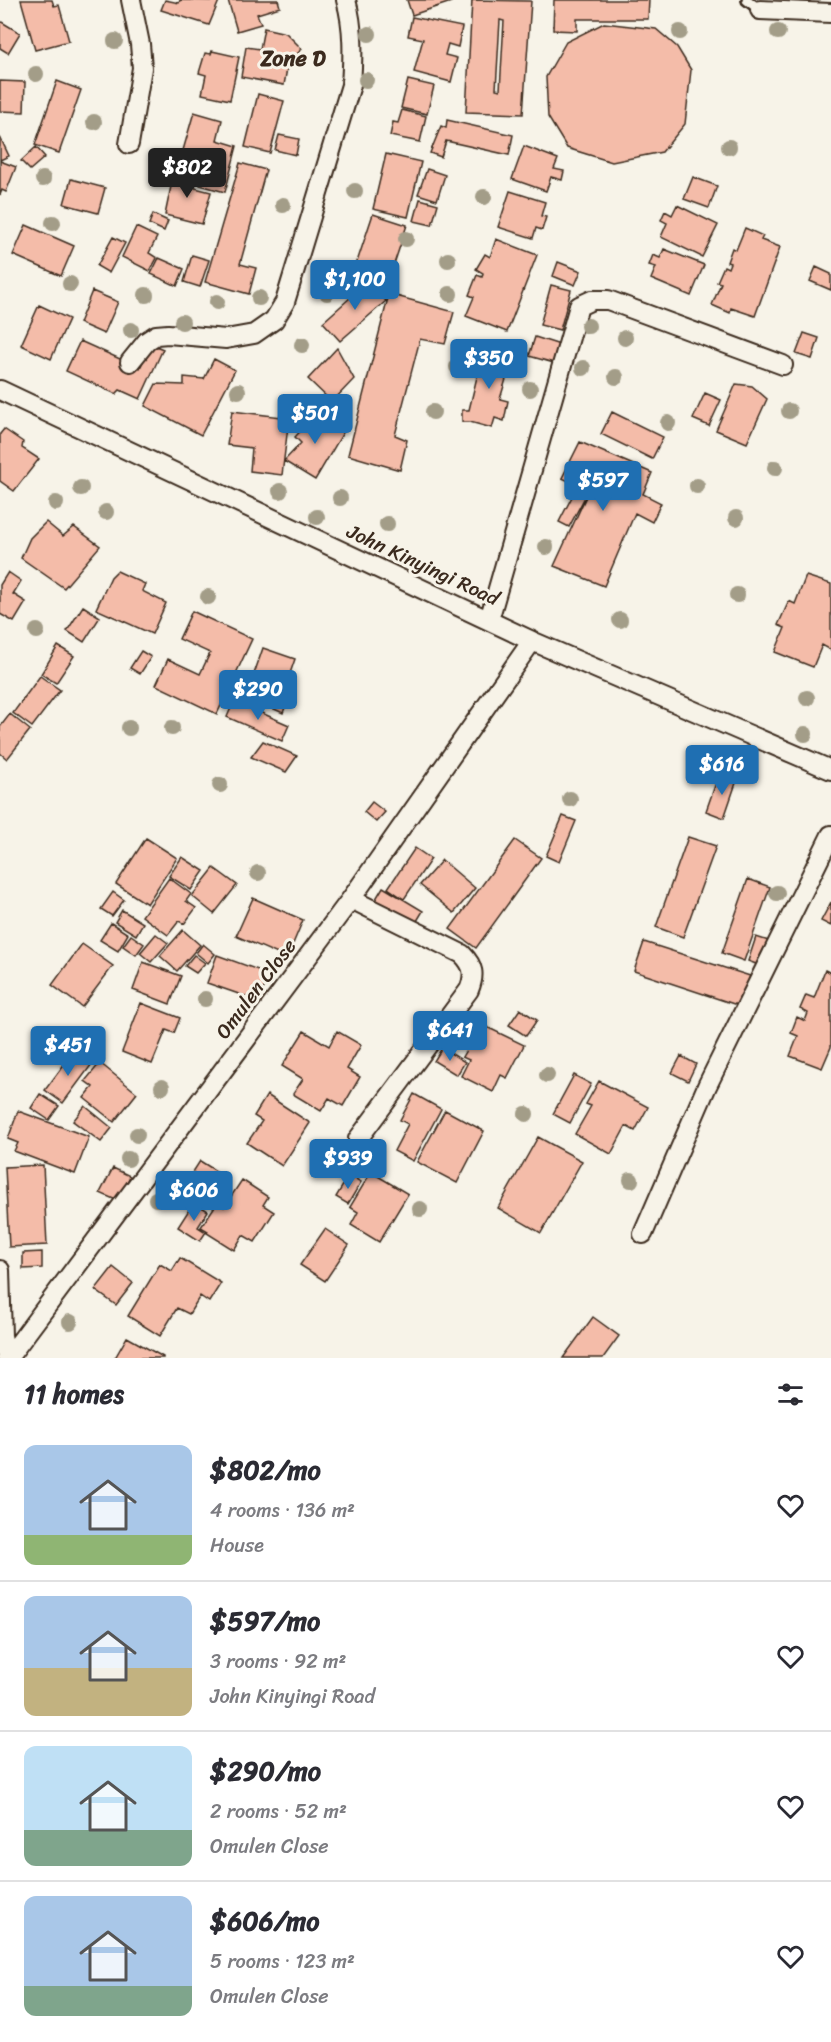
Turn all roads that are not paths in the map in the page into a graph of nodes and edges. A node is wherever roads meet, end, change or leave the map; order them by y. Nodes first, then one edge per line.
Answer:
1 (130, 0) edge
2 (346, 0) edge
3 (754, 5) edge
4 (831, 13) edge
5 (129, 144) dead end
6 (130, 362) dead end
7 (783, 365) dead end
8 (0, 390) edge
9 (489, 620) junction
10 (532, 640) junction
11 (831, 770) edge
12 (831, 835) edge
13 (351, 899) junction
14 (358, 1139) dead end
15 (643, 1234) dead end
16 (0, 1270) edge
17 (7, 1358) edge

1 - 5 street
2 - 6 street
3 - 4 street
7 - 9 street
8 - 9 street, John Kinyingi Road
9 - 10 street, John Kinyingi Road
10 - 11 street, John Kinyingi Road
10 - 13 street, Omulen Close
12 - 15 street
13 - 14 street
13 - 17 street, Omulen Close
16 - 17 street

